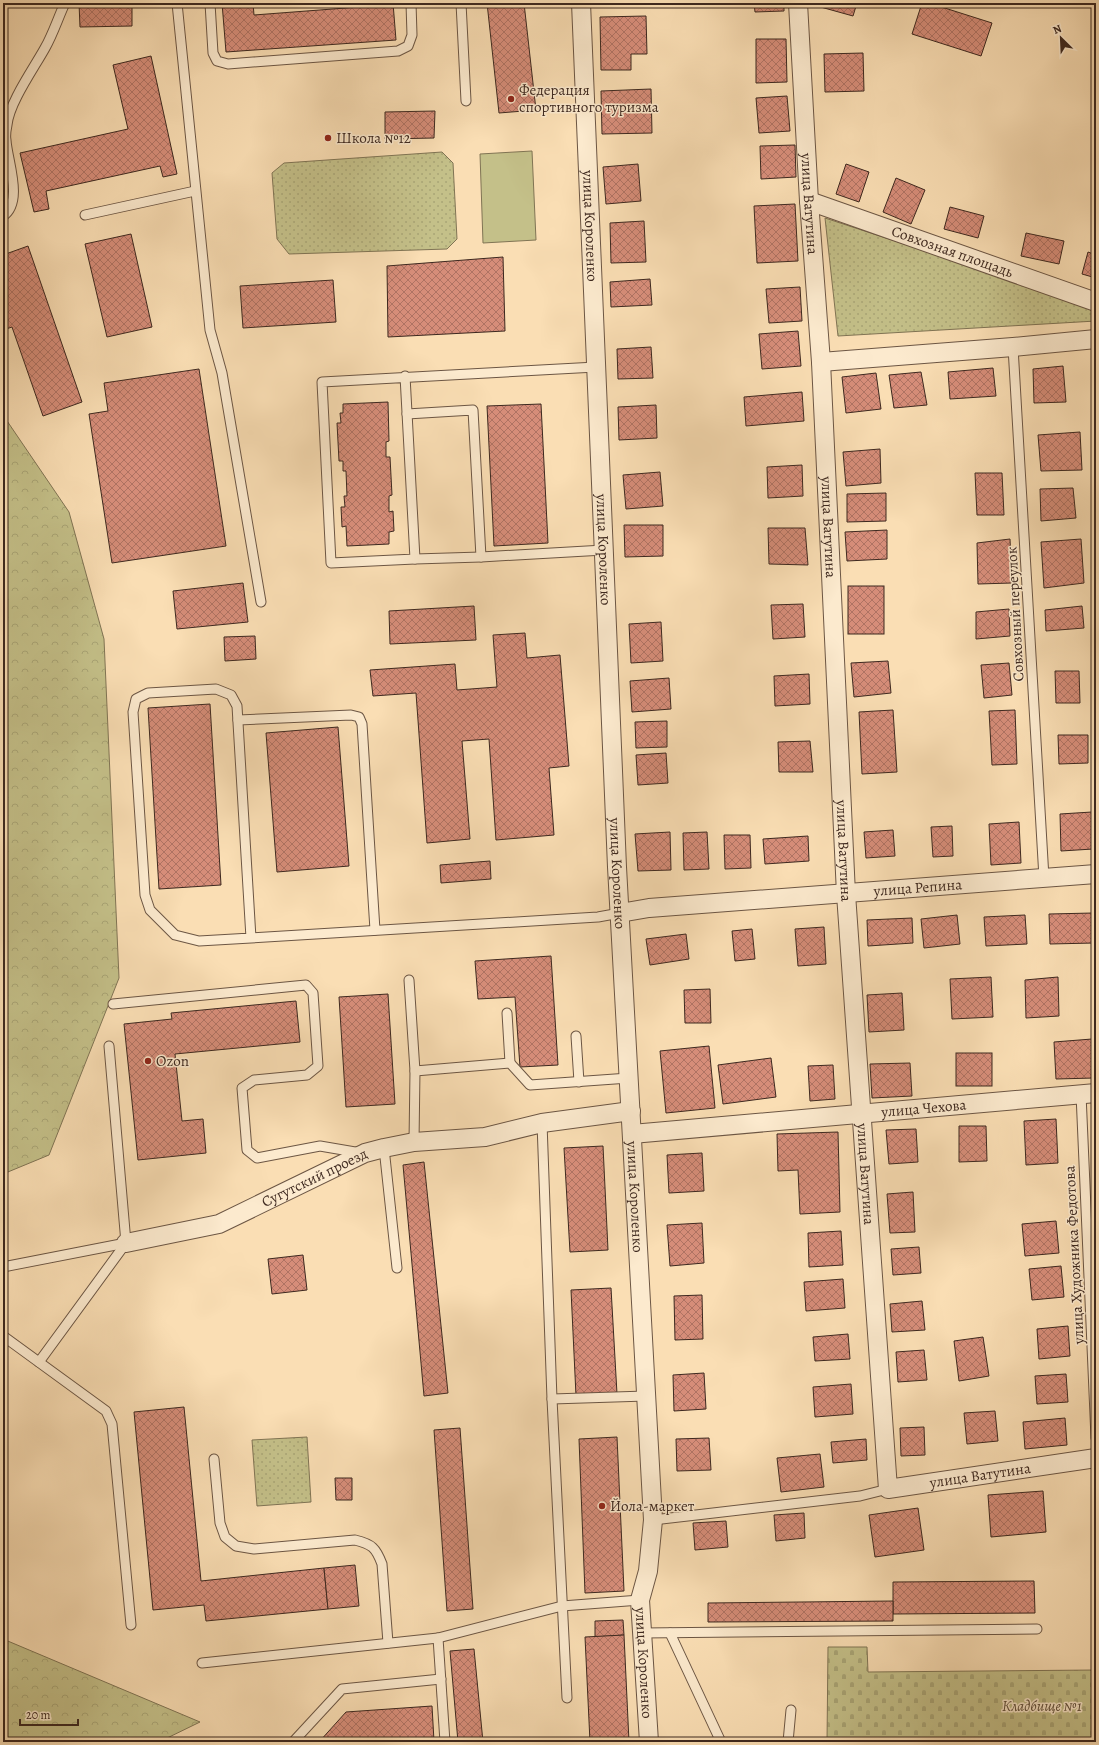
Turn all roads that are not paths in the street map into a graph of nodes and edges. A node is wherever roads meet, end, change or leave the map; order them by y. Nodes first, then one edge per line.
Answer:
1 (65, 3) edge
2 (177, 3) edge
3 (210, 3) edge
4 (411, 3) edge
5 (462, 3) edge
6 (580, 3) edge
7 (798, 3) edge
8 (466, 101) dead end
9 (195, 192) junction
10 (809, 201) junction
11 (85, 215) dead end
12 (3, 216) edge
13 (1096, 302) edge
14 (1096, 339) edge
15 (1013, 348) junction
16 (821, 362) junction
17 (596, 367) junction
18 (405, 376) junction
19 (407, 414) junction
20 (604, 550) junction
21 (481, 557) junction
22 (415, 559) junction
23 (261, 602) dead end
24 (238, 720) junction
25 (1096, 874) edge
26 (1044, 878) junction
27 (846, 894) junction
28 (620, 914) junction
29 (375, 930) junction
30 (251, 938) junction
31 (410, 980) dead end
32 (113, 1004) dead end
33 (507, 1013) dead end
34 (576, 1036) dead end
35 (109, 1046) dead end
36 (510, 1063) junction
37 (415, 1071) junction
38 (629, 1078) junction
39 (579, 1082) junction
40 (1088, 1093) edge
41 (630, 1111) junction
42 (860, 1114) junction
43 (542, 1123) junction
44 (632, 1134) junction
45 (414, 1142) junction
46 (384, 1148) junction
47 (365, 1153) junction
48 (126, 1243) junction
49 (3, 1267) edge
50 (397, 1268) dead end
51 (3, 1336) edge
52 (39, 1362) junction
53 (646, 1396) junction
54 (552, 1399) junction
55 (1096, 1438) edge
56 (1096, 1458) edge
57 (214, 1459) dead end
58 (888, 1489) junction
59 (653, 1520) junction
60 (640, 1600) junction
61 (562, 1606) junction
62 (131, 1624) dead end
63 (1038, 1629) dead end
64 (642, 1633) junction
65 (670, 1633) junction
66 (438, 1638) junction
67 (388, 1643) junction
68 (202, 1663) dead end
69 (441, 1678) junction
70 (567, 1698) dead end
71 (791, 1710) dead end
72 (293, 1742) edge
73 (445, 1742) edge
74 (649, 1742) edge
75 (721, 1742) edge
76 (788, 1742) edge

1 - 12 lane
2 - 9 lane
3 - 4 lane
5 - 8 lane
6 - 17 street, улица Короленко
7 - 10 street, улица Ватутина
9 - 11 lane
9 - 23 lane
10 - 13 street, Совхозная площадь
10 - 16 street, улица Ватутина
14 - 15 street
15 - 16 street
15 - 26 lane, Совхозный переулок
16 - 27 street, улица Ватутина
17 - 18 lane
17 - 20 street, улица Короленко
18 - 19 lane
18 - 22 lane
19 - 21 lane
19 - 22 lane
20 - 21 lane
20 - 28 street, улица Короленко
21 - 22 lane
24 - 29 lane
24 - 30 lane
24 - 30 lane
25 - 26 street, улица Репина
26 - 27 street, улица Репина
27 - 28 street, улица Репина
27 - 42 street, улица Ватутина
28 - 29 lane
28 - 38 street, улица Короленко
29 - 30 lane
31 - 37 lane
32 - 47 lane
33 - 36 lane
34 - 39 lane
35 - 48 lane
36 - 37 lane
36 - 39 lane
37 - 45 lane
38 - 39 lane
38 - 41 street, улица Короленко
40 - 42 street, улица Чехова
40 - 55 lane, улица Художника Федотова
41 - 43 street, Сугутский проезд
41 - 44 street, улица Короленко
42 - 44 street, улица Чехова
42 - 58 street, улица Ватутина
43 - 45 street, Сугутский проезд
43 - 54 lane
44 - 53 street, улица Короленко
45 - 46 street, Сугутский проезд
46 - 47 street, Сугутский проезд
46 - 50 lane
47 - 48 street, Сугутский проезд
48 - 49 lane, Сугутский проезд
48 - 52 lane
51 - 52 lane
52 - 62 lane
53 - 54 lane
53 - 59 street, улица Короленко
54 - 61 lane
56 - 58 street, улица Ватутина
57 - 67 lane
58 - 59 lane
59 - 60 street, улица Короленко
60 - 61 lane
60 - 64 street, улица Короленко
61 - 66 lane
61 - 70 lane
63 - 65 lane
64 - 65 lane
64 - 74 street, улица Короленко
65 - 75 lane
66 - 67 lane
66 - 69 lane
67 - 68 lane
69 - 72 lane
69 - 73 lane
71 - 76 lane

